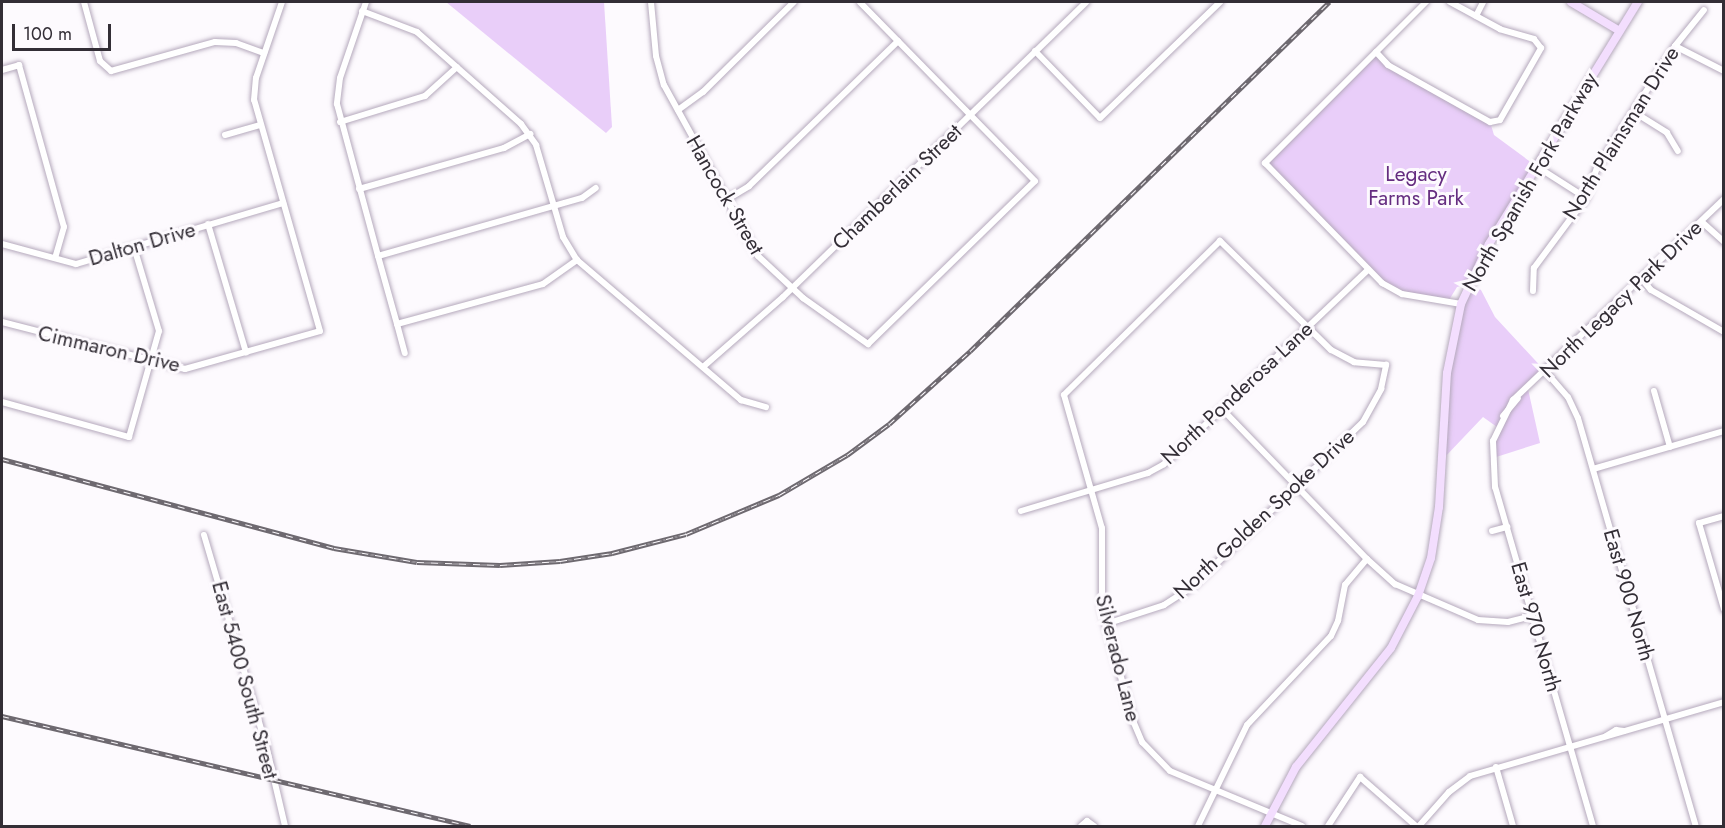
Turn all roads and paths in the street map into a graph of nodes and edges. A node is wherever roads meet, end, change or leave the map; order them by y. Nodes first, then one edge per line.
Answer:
1 (84, 2) edge
2 (282, 2) edge
3 (366, 2) edge
4 (651, 2) edge
5 (794, 2) edge
6 (860, 2) edge
7 (1086, 2) edge
8 (1220, 2) edge
9 (1426, 2) edge
10 (1450, 2) edge
11 (1483, 2) edge
12 (1571, 2) edge
13 (1638, 2) edge
14 (1704, 10) dead end
15 (363, 11) junction
16 (1476, 16) junction
17 (1618, 30) junction
18 (898, 41) junction
19 (1675, 46) junction
20 (1035, 51) junction
21 (1376, 52) junction
22 (264, 53) junction
23 (457, 67) junction
24 (2, 70) edge
25 (1724, 71) edge
26 (678, 110) junction
27 (1634, 112) junction
28 (971, 115) junction
29 (340, 122) junction
30 (260, 125) junction
31 (530, 134) junction
32 (225, 135) dead end
33 (1678, 151) dead end
34 (1536, 166) junction
35 (596, 188) dead end
36 (359, 189) junction
37 (1586, 198) junction
38 (1724, 199) edge
39 (726, 200) junction
40 (283, 203) junction
41 (554, 206) junction
42 (1702, 222) junction
43 (208, 224) junction
44 (1724, 242) edge
45 (2, 244) edge
46 (134, 247) junction
47 (378, 256) junction
48 (56, 258) junction
49 (577, 260) junction
50 (1368, 270) junction
51 (1642, 279) junction
52 (792, 288) junction
53 (1533, 291) dead end
54 (1461, 304) junction
55 (2, 322) edge
56 (397, 324) junction
57 (1307, 328) junction
58 (1724, 332) edge
59 (246, 352) junction
60 (405, 353) dead end
61 (150, 360) junction
62 (703, 366) junction
63 (1546, 372) junction
64 (1654, 391) dead end
65 (2, 402) edge
66 (766, 407) dead end
67 (1223, 410) junction
68 (1497, 426) joint
69 (1723, 433) edge
70 (1670, 447) junction
71 (1593, 469) junction
72 (1296, 487) junction
73 (1092, 490) junction
74 (1021, 511) dead end
75 (1724, 516) edge
76 (1508, 527) junction
77 (1492, 531) dead end
78 (204, 535) dead end
79 (1367, 559) junction
80 (1418, 596) junction
81 (1724, 609) edge
82 (1532, 616) junction
83 (1106, 624) junction
84 (1724, 702) edge
85 (1665, 719) junction
86 (1570, 747) junction
87 (1496, 767) junction
88 (1213, 790) junction
89 (1270, 814) junction
90 (285, 826) edge
91 (1081, 826) edge
92 (1094, 826) edge
93 (1198, 826) edge
94 (1265, 826) edge
95 (1302, 826) edge
96 (1328, 826) edge
97 (1417, 826) edge
98 (1513, 826) edge
99 (1593, 826) edge
100 (1696, 826) edge

1 - 22 street
2 - 22 street
3 - 15 street
4 - 26 street, Hancock Street
5 - 26 street
6 - 18 street
7 - 20 street, Chamberlain Street
8 - 20 street
9 - 21 street
10 - 16 street
11 - 16 street
12 - 17 street
13 - 17 street, North Spanish Fork Parkway
14 - 19 street, North Plainsman Drive
15 - 23 street
15 - 29 street
16 - 21 street
17 - 34 street, North Spanish Fork Parkway
18 - 28 street
18 - 39 street
19 - 25 street
19 - 27 street, North Plainsman Drive
20 - 28 street, Chamberlain Street
21 - 50 street
22 - 30 street
23 - 29 street
23 - 31 street
24 - 48 street
26 - 39 street, Hancock Street
27 - 33 street
27 - 37 street, North Plainsman Drive
28 - 52 street, Chamberlain Street
28 - 52 street, Hancock Street
29 - 36 street
30 - 32 street
30 - 40 street
31 - 36 street
31 - 41 street
34 - 37 street
34 - 54 street, North Spanish Fork Parkway
35 - 41 street
36 - 47 street
37 - 53 street, North Plainsman Drive
38 - 42 street, North Legacy Park Drive
39 - 52 street, Hancock Street
40 - 43 street, Dalton Drive
40 - 59 street, Cimmaron Drive
41 - 47 street
41 - 49 street
42 - 44 street
42 - 51 street, North Legacy Park Drive
43 - 46 street, Dalton Drive
43 - 59 street
45 - 48 street, Dalton Drive
46 - 48 street, Dalton Drive
46 - 61 street
47 - 56 street
49 - 56 street
49 - 62 street
50 - 54 street
50 - 57 street, North Ponderosa Lane
51 - 58 street
51 - 63 street, North Legacy Park Drive
52 - 62 street, Chamberlain Street
54 - 80 street, North Spanish Fork Parkway
55 - 61 street, Cimmaron Drive
56 - 60 street
57 - 67 street, North Ponderosa Lane
57 - 72 street, North Golden Spoke Drive
57 - 73 street, Silverado Lane
59 - 61 street, Cimmaron Drive
61 - 65 street
62 - 66 street
63 - 68 street, North Legacy Park Drive
63 - 71 street, East 900 North
64 - 70 street
67 - 72 street
67 - 73 street, North Ponderosa Lane
68 - 76 street, East 970 North
69 - 70 street
70 - 71 street
71 - 85 street, East 900 North
72 - 79 street
72 - 83 street, North Golden Spoke Drive
73 - 74 street, North Ponderosa Lane
73 - 83 street, Silverado Lane
75 - 81 street
76 - 77 street
76 - 82 street, East 970 North
78 - 90 street, East 5400 South Street
79 - 80 street
79 - 88 street
80 - 82 street
80 - 89 street, North Spanish Fork Parkway
82 - 86 street, East 970 North
83 - 88 street, Silverado Lane
84 - 85 street
85 - 86 street
85 - 100 street, East 900 North
86 - 87 street
86 - 99 street, East 970 North
87 - 97 street
87 - 98 street
88 - 89 street, Silverado Lane
88 - 93 street
89 - 94 street, North Spanish Fork Parkway
89 - 95 street, Silverado Lane
91 - 92 street
96 - 97 street

